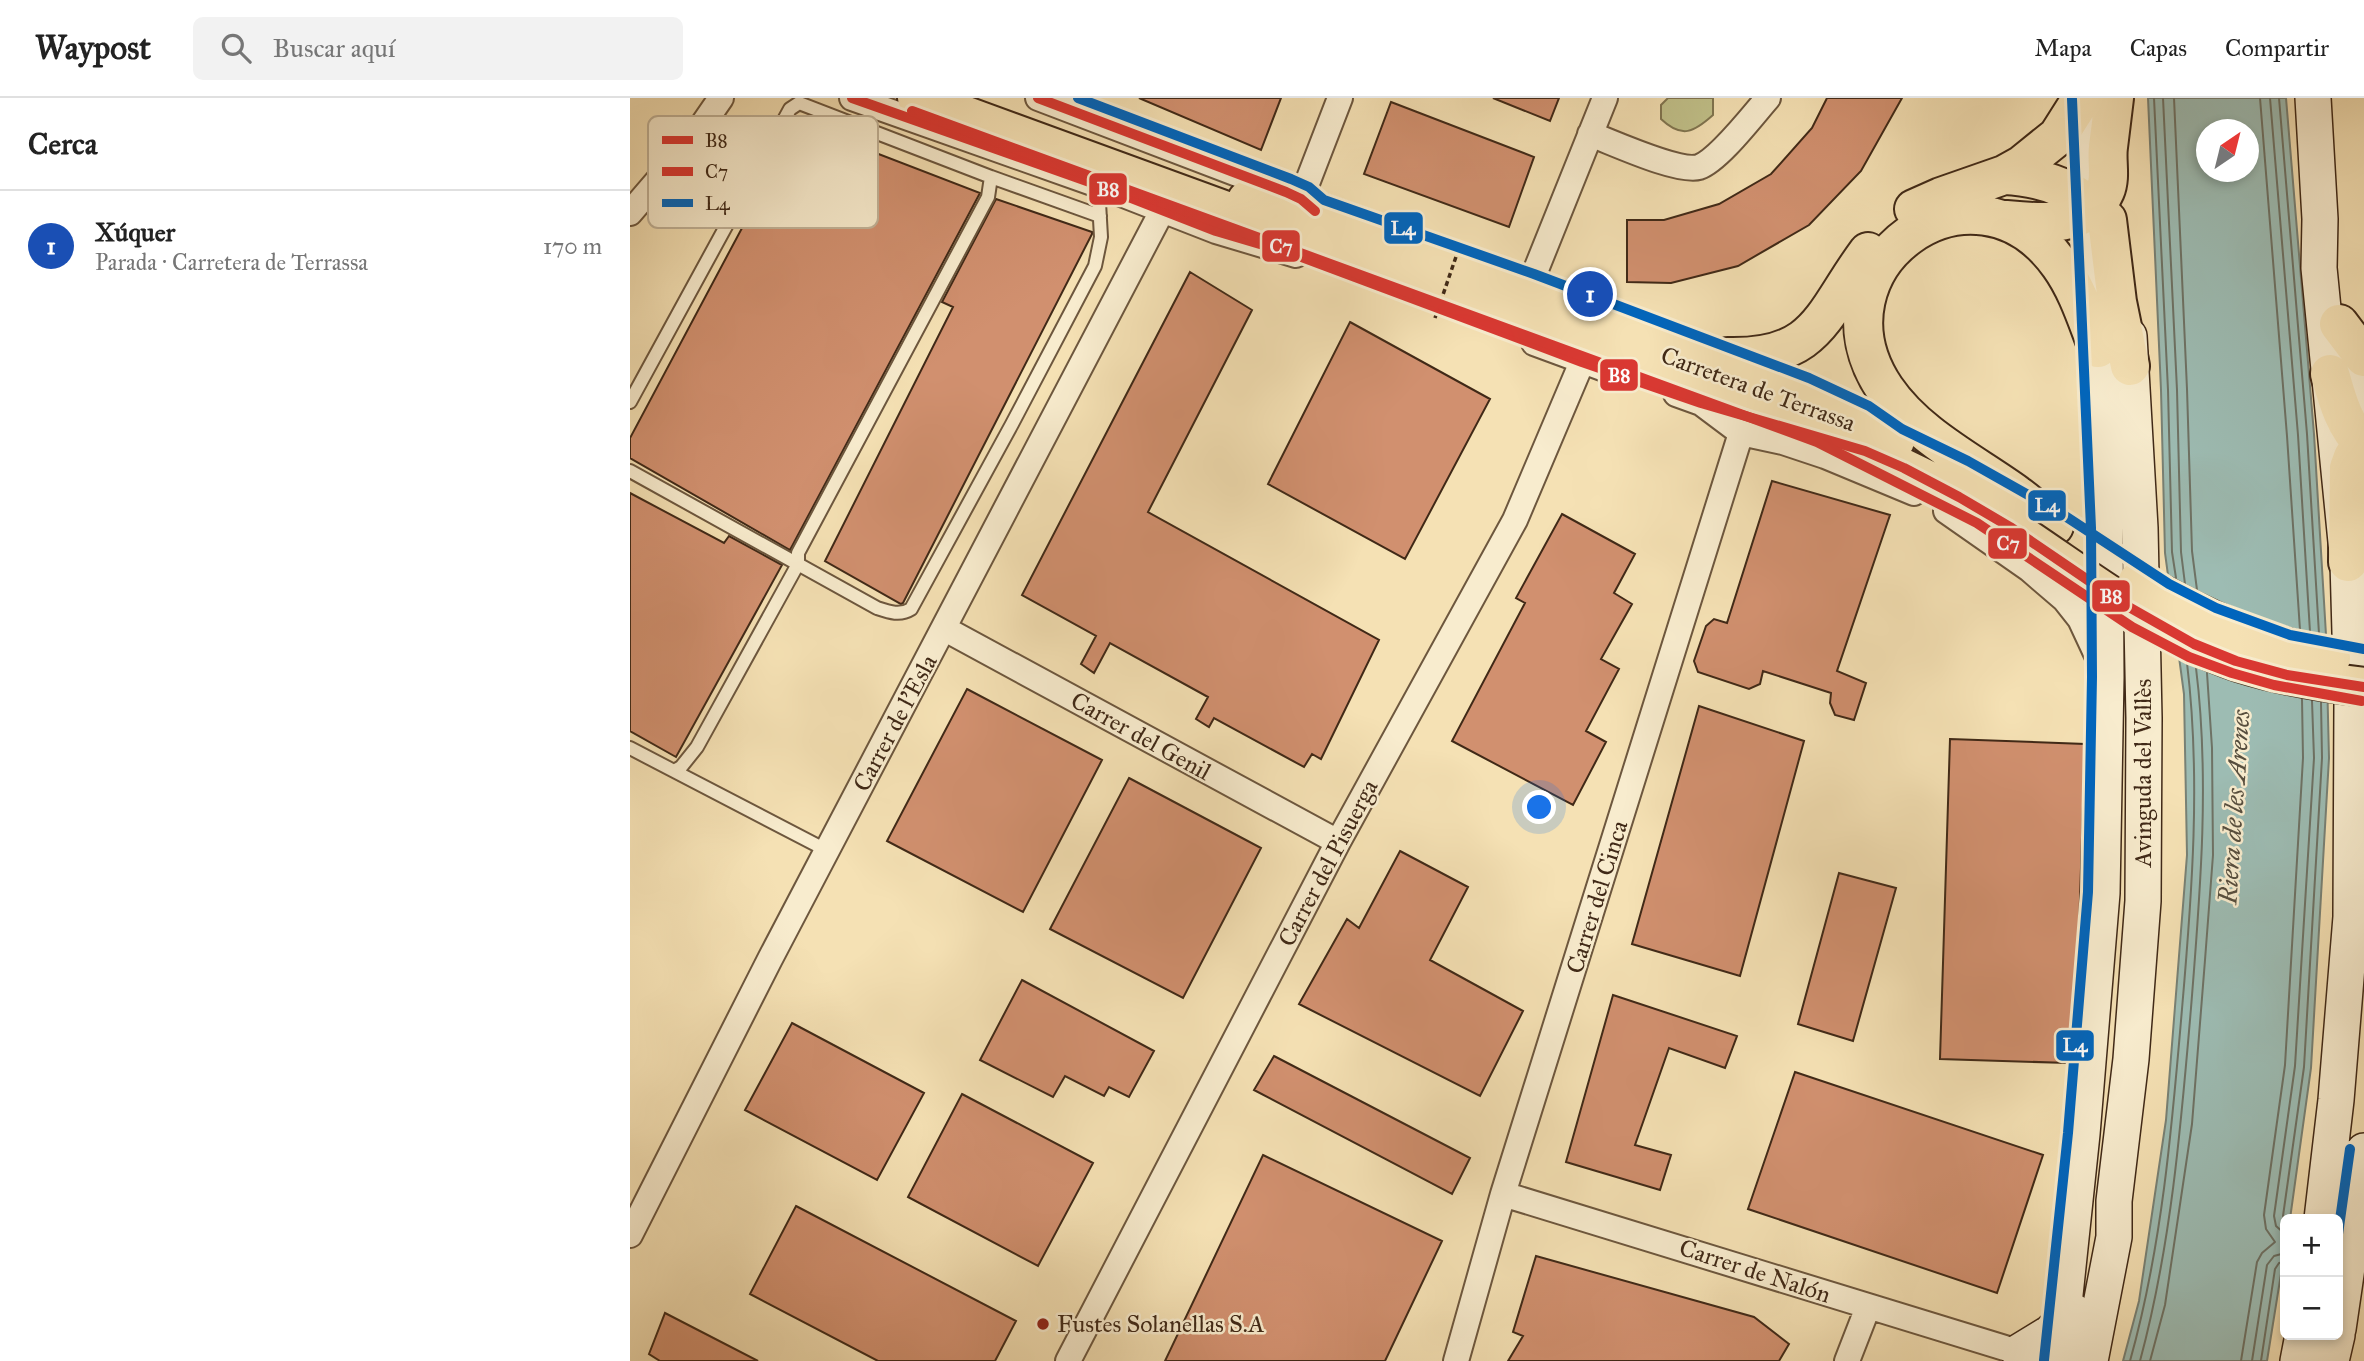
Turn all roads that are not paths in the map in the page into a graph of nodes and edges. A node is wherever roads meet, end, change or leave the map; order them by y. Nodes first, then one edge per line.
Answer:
1 (721, 98) edge
2 (852, 98) edge
3 (917, 98) edge
4 (1038, 98) edge
5 (1340, 98) edge
6 (1605, 98) edge
7 (1768, 98) edge
8 (2084, 98) edge
9 (2115, 98) edge
10 (2313, 98) edge
11 (970, 104) edge
12 (709, 116) edge
13 (786, 116) edge
14 (833, 116) edge
15 (878, 133) edge
16 (1590, 134) junction
17 (2004, 175) junction
18 (992, 177) junction
19 (1098, 186) junction
20 (648, 192) edge
21 (1247, 200) junction
22 (1173, 203) junction
23 (1309, 206) junction
24 (2091, 207) junction
25 (630, 213) edge
26 (1100, 216) junction
27 (2320, 219) junction
28 (2006, 220) junction
29 (724, 228) edge
30 (1529, 287) junction
31 (2339, 324) junction
32 (1714, 356) junction
33 (2364, 356) edge
34 (2114, 357) junction
35 (1583, 362) junction
36 (2330, 373) junction
37 (630, 402) edge
38 (1701, 403) junction
39 (1741, 433) junction
40 (2364, 437) edge
41 (1880, 446) junction
42 (630, 471) edge
43 (2041, 533) junction
44 (2348, 562) junction
45 (798, 564) junction
46 (945, 629) junction
47 (2364, 663) edge
48 (2106, 677) junction
49 (2364, 687) edge
50 (630, 748) edge
51 (674, 771) junction
52 (1338, 842) junction
53 (828, 851) junction
54 (2364, 1151) edge
55 (1503, 1194) junction
56 (2114, 1200) junction
57 (2323, 1214) edge
58 (630, 1235) edge
59 (2343, 1295) edge
60 (1868, 1307) junction
61 (2064, 1321) junction
62 (2302, 1340) edge
63 (2336, 1340) edge
64 (2045, 1357) edge
65 (1068, 1361) edge
66 (1455, 1361) edge
67 (1847, 1361) edge
68 (2298, 1361) edge
69 (2331, 1361) edge

1 - 12 street
2 - 19 street
3 - 11 main road, Carretera de Terrassa
4 - 23 street
5 - 23 street
6 - 16 street
7 - 16 street
8 - 17 main road
8 - 24 main road
9 - 24 main road
9 - 34 main road, Avinguda del Vallès
10 - 27 main road
11 - 21 main road, Carretera de Terrassa
11 - 22 main road, Carretera de Terrassa
13 - 14 lane
15 - 18 lane
16 - 30 street
17 - 24 main road
17 - 32 main road
18 - 26 lane
18 - 45 lane
19 - 22 street
19 - 26 lane
20 - 25 street
21 - 23 main road
21 - 41 main road, Carretera de Terrassa
22 - 35 street, Carretera de Terrassa
22 - 41 main road, Carretera de Terrassa
22 - 46 street, Carrer de l'Esla
23 - 30 main road
24 - 28 main road
24 - 34 main road
26 - 45 lane
27 - 31 main road
27 - 36 main road
28 - 34 main road
28 - 43 main road
29 - 37 lane
30 - 32 main road
31 - 33 main road
31 - 40 main road
32 - 41 main road
34 - 48 main road, Avinguda del Vallès
34 - 56 main road, Avinguda del Vallès
35 - 38 street, Carretera de Terrassa
35 - 52 street, Carrer del Pisuerga
36 - 40 main road
36 - 44 main road
38 - 39 street, Carretera de Terrassa
38 - 41 main road
39 - 48 street
39 - 55 street, Carrer del Cinca
40 - 44 main road
41 - 43 main road, Carretera de Terrassa
42 - 45 lane
43 - 47 main road, Carretera de Terrassa, bridge
43 - 49 main road, Carretera de Terrassa, bridge
44 - 57 main road
45 - 51 lane
46 - 52 street, Carrer del Genil
46 - 53 street, Carrer de l'Esla
48 - 61 main road, Avinguda del Vallès
50 - 51 lane
51 - 53 lane
52 - 65 street, Carrer del Pisuerga
53 - 58 street, Carrer de l'Esla
54 - 59 main road
55 - 60 street, Carrer de Nalón
55 - 66 street, Carrer del Cinca
56 - 61 main road
56 - 64 main road, Avinguda del Vallès
60 - 64 street, Carrer de Nalón
60 - 67 street
61 - 64 main road, Avinguda del Vallès
62 - 68 main road
63 - 69 main road

